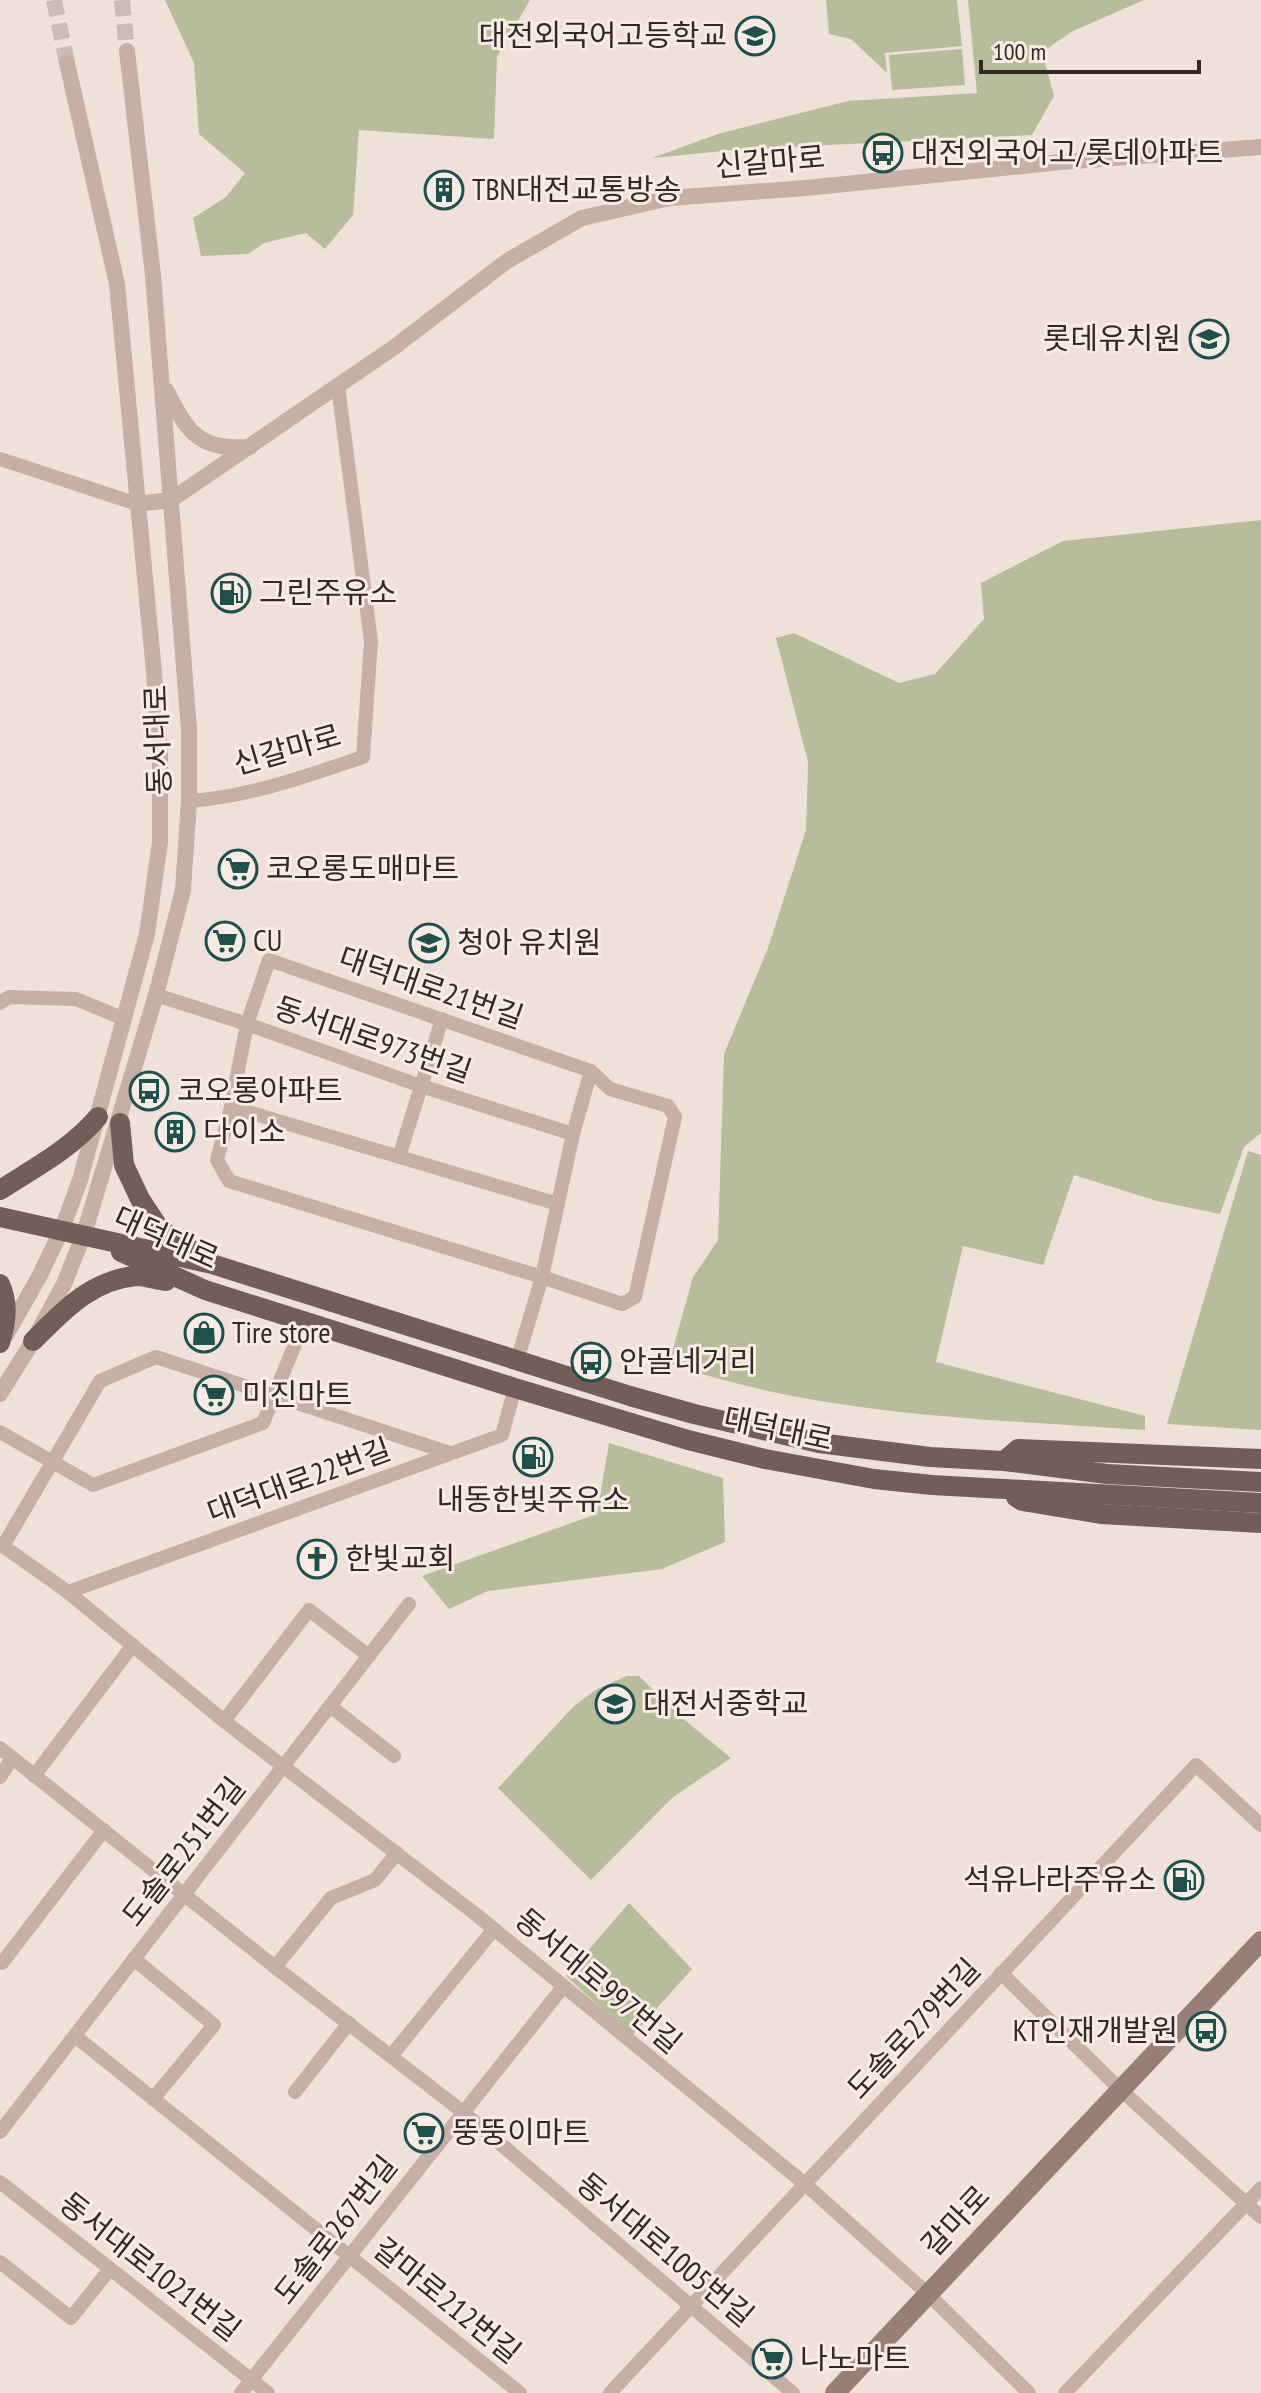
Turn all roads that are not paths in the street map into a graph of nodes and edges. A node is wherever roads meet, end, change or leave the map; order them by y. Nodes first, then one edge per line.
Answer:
1 (127, 51) tunnel mouth
2 (67, 63) tunnel mouth
3 (1261, 147) edge
4 (161, 379) junction
5 (338, 386) junction
6 (251, 447) junction
7 (0, 459) edge
8 (171, 500) junction
9 (137, 504) junction
10 (189, 801) junction
11 (156, 995) junction
12 (0, 1003) edge
13 (122, 1018) junction
14 (442, 1019) junction
15 (247, 1024) junction
16 (591, 1071) junction
17 (421, 1086) junction
18 (231, 1107) junction
19 (98, 1117) junction
20 (120, 1123) junction
21 (573, 1134) junction
22 (399, 1157) junction
23 (0, 1190) edge
24 (558, 1204) junction
25 (0, 1217) edge
26 (62, 1229) junction
27 (84, 1234) junction
28 (212, 1264) junction
29 (542, 1277) junction
30 (0, 1284) edge
31 (205, 1290) junction
32 (304, 1322) junction
33 (33, 1341) junction
34 (0, 1344) edge
35 (517, 1361) junction
36 (515, 1388) junction
37 (0, 1394) edge
38 (276, 1396) junction
39 (0, 1432) edge
40 (450, 1453) junction
41 (1261, 1459) edge
42 (1004, 1461) junction
43 (53, 1462) junction
44 (1261, 1482) edge
45 (1104, 1494) junction
46 (1261, 1503) edge
47 (1261, 1523) edge
48 (2, 1545) edge
49 (68, 1592) junction
50 (409, 1604) dead end
51 (133, 1645) junction
52 (369, 1656) junction
53 (330, 1706) junction
54 (224, 1721) junction
55 (0, 1748) edge
56 (394, 1756) dead end
57 (12, 1758) junction
58 (283, 1767) junction
59 (34, 1776) junction
60 (0, 1777) edge
61 (1261, 1825) edge
62 (104, 1830) junction
63 (397, 1853) junction
64 (185, 1894) junction
65 (494, 1929) junction
66 (1261, 1941) edge
67 (134, 1959) junction
68 (0, 1963) edge
69 (275, 1967) junction
70 (1001, 1973) junction
71 (563, 1987) junction
72 (349, 2023) junction
73 (75, 2036) junction
74 (391, 2056) junction
75 (1121, 2090) junction
76 (295, 2092) dead end
77 (153, 2099) junction
78 (463, 2112) junction
79 (0, 2132) edge
80 (0, 2182) edge
81 (805, 2184) junction
82 (1261, 2188) edge
83 (1246, 2204) junction
84 (1261, 2217) edge
85 (348, 2255) junction
86 (0, 2262) edge
87 (110, 2269) junction
88 (928, 2294) junction
89 (691, 2306) junction
90 (252, 2380) junction
91 (241, 2393) edge
92 (268, 2393) edge
93 (520, 2393) edge
94 (610, 2393) edge
95 (793, 2393) edge
96 (835, 2393) edge
97 (1029, 2393) edge
98 (1065, 2393) edge

1 - 4 street, 동서대로
2 - 9 street, 동서대로
3 - 5 street, 신갈마로
4 - 6 street
4 - 8 street, 동서대로
5 - 6 street, 신갈마로
5 - 10 street, 신갈마로
6 - 8 street, 신갈마로
7 - 9 street
8 - 9 street
8 - 10 street, 동서대로
9 - 13 street, 동서대로
10 - 11 street, 동서대로
11 - 15 street, 동서대로973번길
11 - 20 street, 동서대로
12 - 13 street
13 - 19 street, 동서대로
14 - 15 street, 대덕대로21번길
14 - 16 street, 대덕대로21번길
14 - 17 street
15 - 17 street, 동서대로973번길
15 - 18 street, 대덕대로21번길
16 - 21 street
16 - 29 street, 대덕대로21번길
17 - 21 street, 동서대로973번길
17 - 22 street
18 - 22 street
18 - 29 street, 대덕대로21번길
19 - 23 main road
19 - 26 street, 동서대로
20 - 27 street, 동서대로
20 - 28 main road
21 - 24 street
22 - 24 street
24 - 29 street
25 - 26 main road
26 - 27 main road
26 - 34 street, 동서대로
27 - 28 main road, 대덕대로
27 - 31 main road, 대덕대로
27 - 33 street, 동서대로
28 - 35 main road, 대덕대로
29 - 35 street
30 - 34 main road
31 - 32 main road, 대덕대로
31 - 33 main road
32 - 36 main road, 대덕대로
32 - 38 street
33 - 37 street, 동서대로
35 - 42 main road, 대덕대로
36 - 40 street, 대덕대로22번길
36 - 45 main road, 대덕대로
38 - 40 street, 동서대로997번길
38 - 43 street
38 - 43 street, 동서대로997번길
39 - 43 street
40 - 49 street, 대덕대로22번길
41 - 42 main road
42 - 45 main road, 대덕대로
43 - 48 street, 동서대로997번길
44 - 45 main road, 대덕대로
45 - 46 main road, 대덕대로
45 - 47 main road
48 - 49 street, 동서대로997번길
49 - 51 street, 동서대로997번길
50 - 52 street, 도솔로251번길
51 - 54 street, 동서대로997번길
51 - 59 street
52 - 53 street, 도솔로251번길
52 - 54 street
53 - 56 street
53 - 58 street, 도솔로251번길
54 - 58 street, 동서대로997번길
55 - 57 street, 동서대로1005번길
57 - 59 street, 동서대로1005번길
57 - 60 street
58 - 63 street, 동서대로997번길
58 - 64 street, 도솔로251번길
59 - 62 street, 동서대로1005번길
61 - 70 street, 도솔로279번길
62 - 64 street, 동서대로1005번길
62 - 68 street
63 - 65 street, 동서대로997번길
63 - 69 street
64 - 67 street, 도솔로251번길
64 - 69 street, 동서대로1005번길
65 - 71 street, 동서대로997번길
65 - 74 street
66 - 75 main road, 갈마로
67 - 73 street, 도솔로251번길
67 - 77 street
69 - 72 street, 동서대로1005번길
70 - 75 street
70 - 81 street, 도솔로279번길
71 - 78 street, 도솔로267번길
71 - 81 street, 동서대로997번길
72 - 74 street, 동서대로1005번길
72 - 76 street
73 - 77 street, 갈마로212번길
73 - 79 street, 도솔로251번길
74 - 78 street, 동서대로1005번길
75 - 83 street
75 - 88 main road, 갈마로
77 - 85 street, 갈마로212번길
78 - 85 street, 도솔로267번길
78 - 89 street, 동서대로1005번길
80 - 87 street, 동서대로1021번길
81 - 88 street, 동서대로997번길
81 - 89 street, 도솔로279번길
82 - 83 street
83 - 84 street
83 - 98 street
85 - 90 street, 도솔로267번길
85 - 93 street, 갈마로212번길
86 - 87 street
87 - 90 street, 동서대로1021번길
88 - 96 main road, 갈마로
88 - 97 street, 동서대로997번길
89 - 94 street, 도솔로279번길
89 - 95 street, 동서대로1005번길
90 - 91 street, 도솔로267번길
90 - 92 street, 동서대로1021번길

